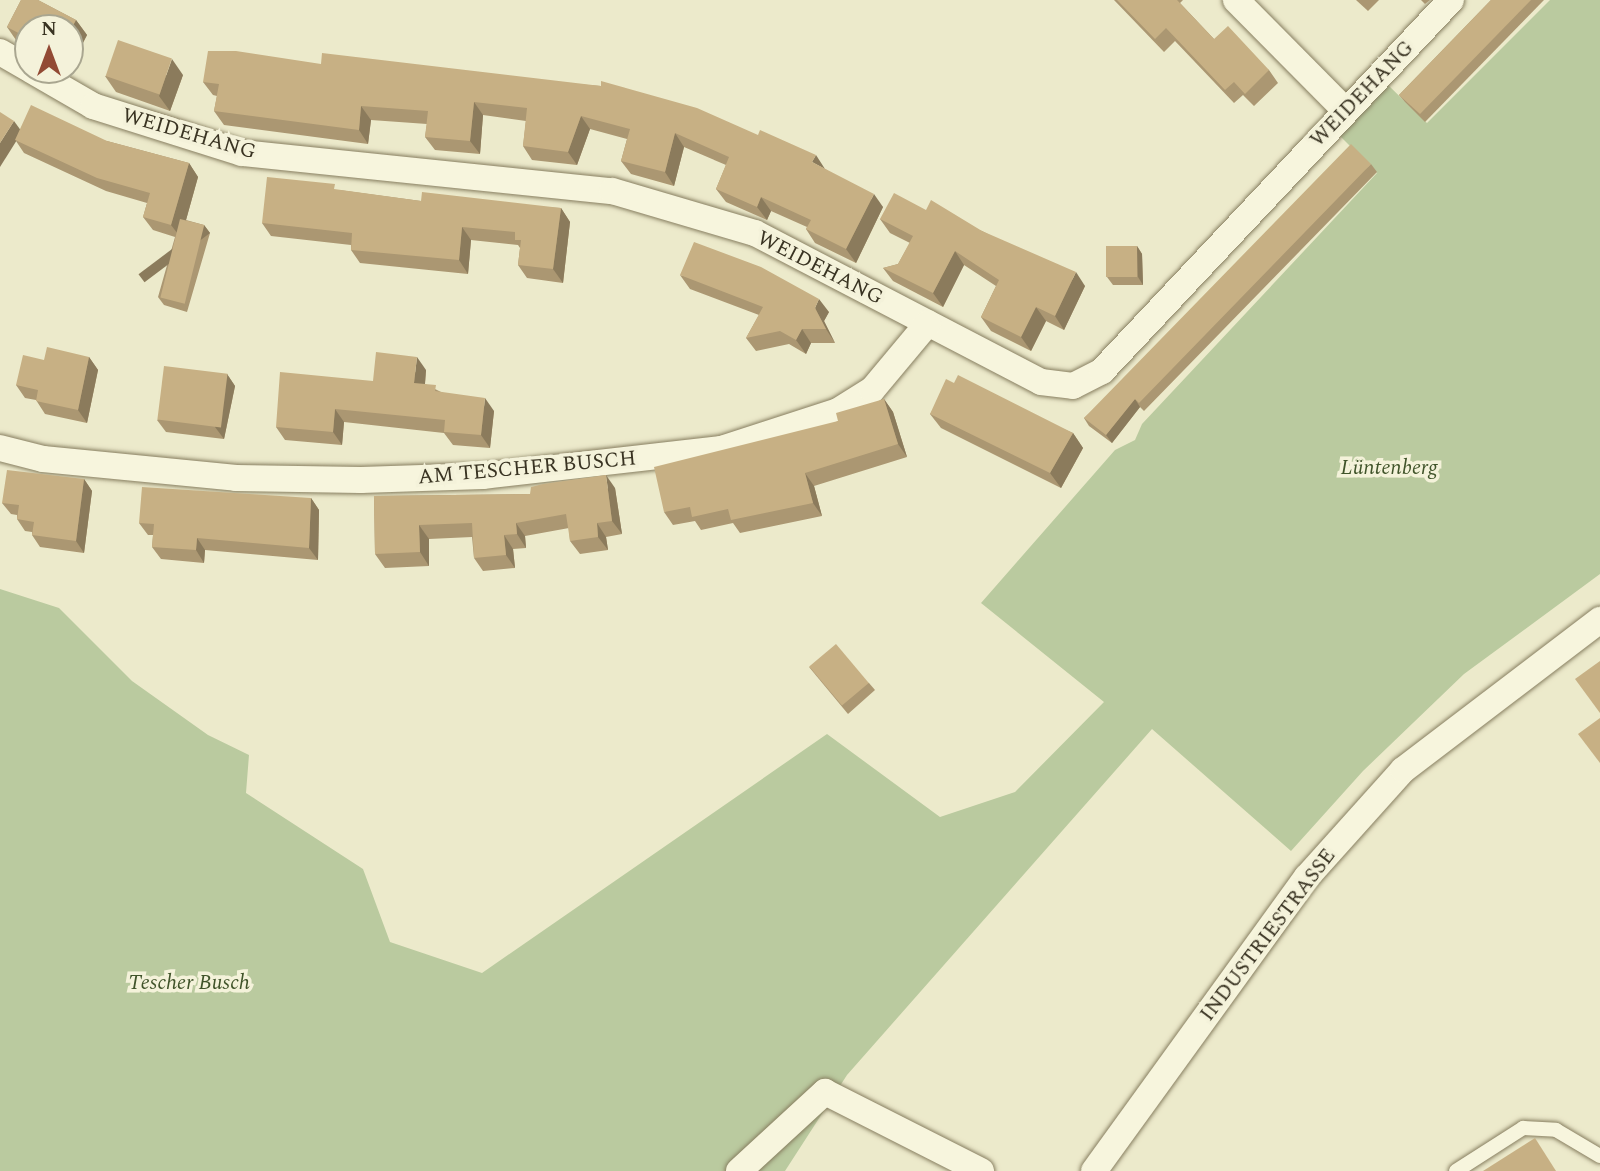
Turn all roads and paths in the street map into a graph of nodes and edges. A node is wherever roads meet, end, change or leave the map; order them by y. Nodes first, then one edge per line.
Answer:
1 (1237, 0) edge
2 (1451, 0) edge
3 (55, 84) edge
4 (1345, 110) junction
5 (928, 323) junction
6 (0, 448) edge
7 (1600, 620) edge
8 (1600, 1156) edge
9 (739, 1171) edge
10 (981, 1171) edge
11 (1094, 1171) edge
12 (1456, 1171) edge

1 - 4 street
2 - 4 street, WEIDEHANG
3 - 5 street, WEIDEHANG
4 - 5 street, WEIDEHANG
5 - 6 street, AM TESCHER BUSCH
7 - 11 street, INDUSTRIESTRASSE
8 - 12 lane
9 - 10 street

